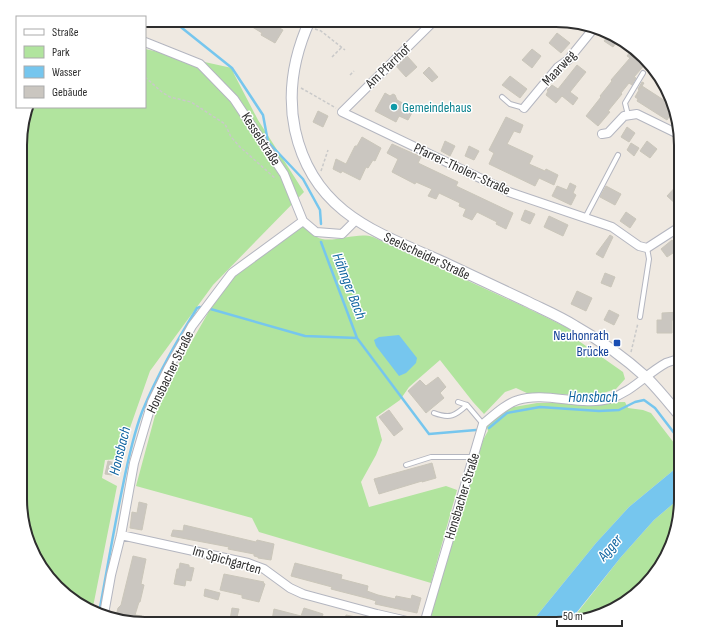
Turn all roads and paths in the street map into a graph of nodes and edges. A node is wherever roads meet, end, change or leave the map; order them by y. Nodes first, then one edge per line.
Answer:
1 (306, 27) edge
2 (315, 27) edge
3 (428, 27) edge
4 (591, 32) edge
5 (146, 42) edge
6 (342, 47) junction
7 (345, 50) dead end
8 (332, 57) dead end
9 (354, 71) dead end
10 (643, 73) dead end
11 (350, 75) dead end
12 (146, 78) edge
13 (292, 83) junction
14 (502, 97) dead end
15 (524, 108) joint
16 (342, 112) junction
17 (628, 115) junction
18 (673, 132) edge
19 (602, 134) dead end
20 (328, 150) dead end
21 (618, 156) dead end
22 (318, 183) junction
23 (291, 191) junction
24 (585, 218) junction
25 (356, 220) junction
26 (303, 221) junction
27 (674, 231) edge
28 (647, 248) junction
29 (640, 317) joint
30 (674, 360) edge
31 (628, 363) junction
32 (646, 378) junction
33 (458, 402) dead end
34 (467, 405) junction
35 (674, 409) edge
36 (434, 413) dead end
37 (483, 424) junction
38 (473, 457) junction
39 (406, 465) dead end
40 (121, 535) junction
41 (105, 610) edge
42 (390, 617) edge
43 (426, 617) edge

1 - 13 street, Seelscheider Straße
2 - 6 path
3 - 16 street, Am Pfarrhof
4 - 15 street, Maarweg
5 - 23 street, Kesselstraße
6 - 7 path
6 - 8 path
9 - 11 path
10 - 17 lane
12 - 23 path
13 - 16 path
13 - 22 street, Seelscheider Straße
14 - 15 lane
16 - 24 street, Pfarrer-Tholen-Straße
17 - 18 street
17 - 19 street
20 - 22 path
21 - 24 lane
22 - 25 street, Seelscheider Straße
23 - 26 street, Kesselstraße
24 - 28 street, Pfarrer-Tholen-Straße
25 - 26 street
25 - 31 street, Seelscheider Straße
26 - 40 street, Honsbacher Straße
27 - 28 street
28 - 29 lane
29 - 31 path
30 - 32 street
31 - 32 street, Seelscheider Straße
32 - 35 street, Seelscheider Straße
32 - 37 street
33 - 34 lane
34 - 36 lane
34 - 37 lane
37 - 38 street, Honsbacher Straße
38 - 39 lane
38 - 43 street, Honsbacher Straße
40 - 41 street, Honsbacher Straße
40 - 42 street, Im Spichgarten

